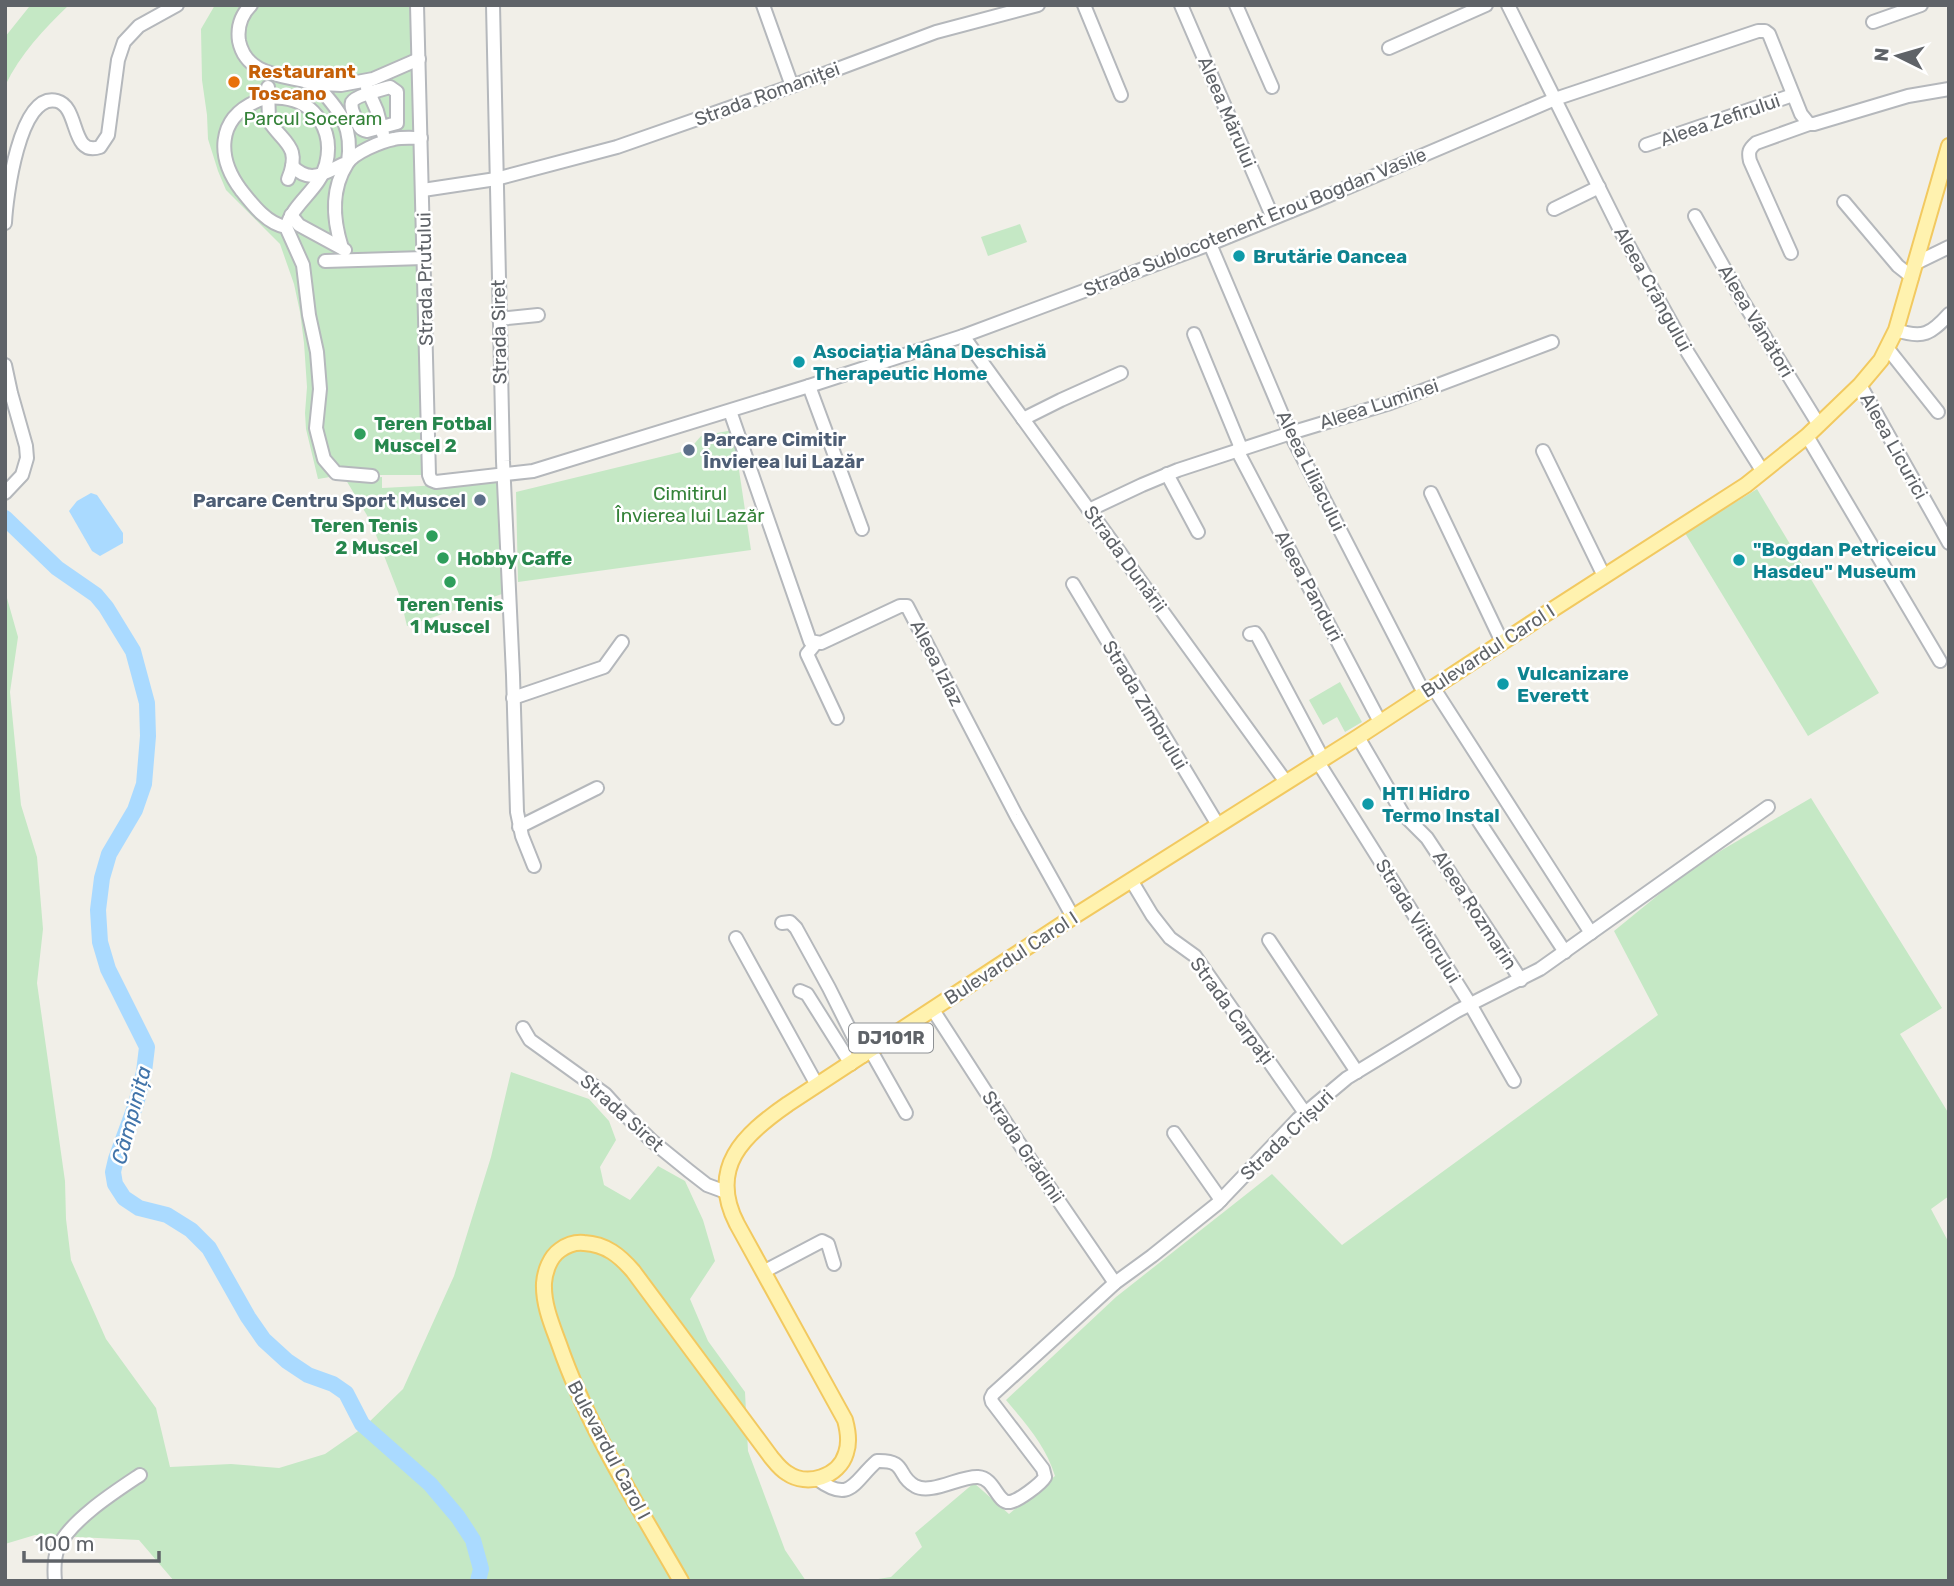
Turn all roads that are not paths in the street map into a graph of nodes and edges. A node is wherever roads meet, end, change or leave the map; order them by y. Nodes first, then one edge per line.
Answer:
1 (177, 5) edge
2 (251, 5) edge
3 (417, 5) edge
4 (493, 5) edge
5 (763, 5) edge
6 (1038, 5) edge
7 (1084, 5) edge
8 (1181, 5) edge
9 (1236, 5) edge
10 (1486, 5) edge
11 (1508, 5) edge
12 (1921, 5) edge
13 (1873, 22) dead end
14 (1389, 48) dead end
15 (419, 59) junction
16 (362, 82) junction
17 (270, 86) junction
18 (320, 86) junction
19 (792, 86) junction
20 (1272, 87) dead end
21 (1949, 89) edge
22 (370, 94) junction
23 (1121, 95) dead end
24 (1793, 95) junction
25 (248, 98) dead end
26 (1555, 99) junction
27 (1809, 124) junction
28 (383, 134) junction
29 (421, 138) junction
30 (1646, 145) dead end
31 (1949, 146) edge
32 (10, 152) edge
33 (348, 162) junction
34 (292, 166) junction
35 (323, 173) junction
36 (288, 179) dead end
37 (496, 180) junction
38 (1599, 187) junction
39 (423, 190) junction
40 (1844, 202) dead end
41 (1554, 209) dead end
42 (1695, 216) dead end
43 (1273, 218) junction
44 (288, 221) junction
45 (5, 223) edge
46 (1210, 244) junction
47 (1949, 247) edge
48 (342, 248) junction
49 (1791, 253) dead end
50 (424, 258) junction
51 (325, 261) dead end
52 (347, 261) junction
53 (1914, 270) junction
54 (1949, 314) edge
55 (538, 315) dead end
56 (499, 319) junction
57 (1896, 330) junction
58 (1195, 334) dead end
59 (963, 336) junction
60 (1552, 342) dead end
61 (1888, 349) junction
62 (5, 365) edge
63 (1121, 373) dead end
64 (1860, 385) junction
65 (809, 386) junction
66 (730, 411) junction
67 (1938, 412) dead end
68 (1023, 419) junction
69 (1819, 425) junction
70 (1290, 433) junction
71 (1807, 436) junction
72 (1239, 449) junction
73 (1542, 451) dead end
74 (1763, 472) junction
75 (1167, 474) junction
76 (372, 476) dead end
77 (503, 476) junction
78 (5, 493) edge
79 (1430, 493) dead end
80 (1089, 510) junction
81 (862, 529) dead end
82 (1198, 532) dead end
83 (1949, 543) edge
84 (1604, 576) junction
85 (1073, 584) dead end
86 (1250, 634) dead end
87 (622, 642) dead end
88 (1502, 642) junction
89 (816, 643) junction
90 (1940, 661) dead end
91 (1429, 690) junction
92 (513, 698) junction
93 (837, 718) dead end
94 (1380, 722) junction
95 (1358, 737) junction
96 (1321, 760) junction
97 (1286, 782) junction
98 (597, 788) dead end
99 (1768, 807) dead end
100 (1478, 820) dead end
101 (1218, 825) junction
102 (519, 827) junction
103 (534, 866) dead end
104 (1131, 880) junction
105 (1073, 917) junction
106 (782, 923) dead end
107 (1591, 933) junction
108 (736, 938) dead end
109 (1269, 940) dead end
110 (1565, 951) junction
111 (1521, 980) junction
112 (800, 991) dead end
113 (1470, 1004) junction
114 (933, 1010) junction
115 (523, 1028) dead end
116 (862, 1057) junction
117 (1357, 1072) junction
118 (1514, 1081) dead end
119 (817, 1085) junction
120 (1305, 1112) junction
121 (906, 1113) dead end
122 (1174, 1133) dead end
123 (726, 1192) junction
124 (1221, 1200) junction
125 (834, 1264) dead end
126 (763, 1272) junction
127 (1115, 1283) junction
128 (140, 1475) dead end
129 (817, 1479) junction
130 (55, 1575) edge
131 (66, 1581) edge
132 (681, 1581) edge

1 - 32 street
2 - 17 street
3 - 15 street, Strada Prutului
4 - 37 street, Strada Siret
5 - 19 street
6 - 19 street, Strada Romaniței
7 - 23 street
8 - 43 street, Aleea Mărului
9 - 20 street
10 - 14 street
11 - 26 street, Aleea Crângului
12 - 13 street
15 - 16 street
15 - 29 street, Strada Prutului
16 - 18 street
16 - 22 street
17 - 18 street
17 - 25 street
17 - 34 street
17 - 35 street
17 - 44 street
18 - 33 street
19 - 37 street, Strada Romaniței
21 - 27 street
22 - 28 street
22 - 28 street
22 - 28 street
24 - 26 street, Strada Sublocotenent Erou Bogdan Vasile
24 - 27 street, Strada Sublocotenent Erou Bogdan Vasile
24 - 30 street, Aleea Zefirului
26 - 38 street, Aleea Crângului
26 - 43 street, Strada Sublocotenent Erou Bogdan Vasile
27 - 49 street
28 - 29 street
28 - 33 street
29 - 39 street, Strada Prutului
31 - 53 main road, Bulevardul Carol I / DJ101R
32 - 45 street
33 - 35 street
33 - 48 street
34 - 35 street
34 - 36 street
35 - 44 street
37 - 39 street, Strada Romaniței
37 - 56 street, Strada Siret
38 - 41 street
38 - 74 street, Aleea Crângului
39 - 50 street, Strada Prutului
40 - 53 street
42 - 69 street, Aleea Vânători
43 - 46 street, Strada Sublocotenent Erou Bogdan Vasile
44 - 48 street
44 - 76 street
46 - 59 street, Strada Sublocotenent Erou Bogdan Vasile
46 - 70 street, Aleea Liliacului
47 - 53 street
48 - 52 street
50 - 52 street
50 - 77 street, Strada Prutului
51 - 52 street
53 - 57 main road, Bulevardul Carol I / DJ101R
54 - 57 street
55 - 56 street
56 - 77 street, Strada Siret
57 - 61 main road, Bulevardul Carol I / DJ101R
58 - 72 street, Aleea Panduri
59 - 65 street, Strada Sublocotenent Erou Bogdan Vasile
59 - 68 street, Strada Dunării
60 - 70 street, Aleea Luminei
61 - 64 main road, Bulevardul Carol I / DJ101R
61 - 67 street
62 - 78 street
63 - 68 street
64 - 69 main road, Bulevardul Carol I / DJ101R
64 - 83 street, Aleea Licurici
65 - 66 street, Strada Sublocotenent Erou Bogdan Vasile
65 - 81 street
66 - 77 street, Strada Sublocotenent Erou Bogdan Vasile
66 - 89 street
68 - 80 street, Strada Dunării
69 - 71 main road, Bulevardul Carol I / DJ101R
70 - 72 street, Aleea Luminei
70 - 91 street, Aleea Liliacului
71 - 74 main road, Bulevardul Carol I / DJ101R
71 - 90 street
72 - 75 street, Aleea Luminei
72 - 94 street, Aleea Panduri
73 - 84 street
74 - 84 main road, Bulevardul Carol I / DJ101R
75 - 80 street, Aleea Luminei
75 - 82 street
77 - 92 street, Strada Siret
79 - 88 street
80 - 97 street, Strada Dunării
84 - 88 main road, Bulevardul Carol I / DJ101R
85 - 101 street, Strada Zimbrului
86 - 96 street, Strada Viitorului
87 - 92 street
88 - 91 main road, Bulevardul Carol I / DJ101R
89 - 93 street
89 - 105 street, Aleea Izlaz
91 - 94 main road, Bulevardul Carol I / DJ101R
91 - 107 street, Aleea Liliacului
92 - 102 street, Strada Siret
94 - 95 main road, Bulevardul Carol I / DJ101R
95 - 96 main road, Bulevardul Carol I / DJ101R
95 - 111 street, Aleea Rozmarin
96 - 97 main road, Bulevardul Carol I / DJ101R
96 - 113 street, Strada Viitorului
97 - 101 main road, Bulevardul Carol I / DJ101R
98 - 102 street
99 - 107 street, Strada Crișuri
100 - 110 street
101 - 104 main road, Bulevardul Carol I / DJ101R
102 - 103 street, Strada Siret
104 - 105 main road, Bulevardul Carol I / DJ101R
104 - 120 street, Strada Carpați
105 - 114 main road, Bulevardul Carol I / DJ101R
106 - 116 street
107 - 110 street, Strada Crișuri
108 - 119 street
109 - 117 street
110 - 111 street, Strada Crișuri
111 - 113 street, Strada Crișuri
112 - 116 street
113 - 117 street, Strada Crișuri
113 - 118 street, Strada Viitorului
114 - 116 main road, Bulevardul Carol I / DJ101R
114 - 127 street, Strada Grădinii
115 - 123 street, Strada Siret
116 - 119 main road, Bulevardul Carol I / DJ101R
116 - 121 street
117 - 120 street, Strada Crișuri
119 - 123 main road, Bulevardul Carol I / DJ101R
120 - 124 street, Strada Crișuri
122 - 124 street
123 - 126 main road
124 - 127 street, Strada Crișuri
125 - 126 street
126 - 129 main road
127 - 129 street, Strada Crișuri
128 - 130 street
129 - 132 main road, Bulevardul Carol I
130 - 131 street

